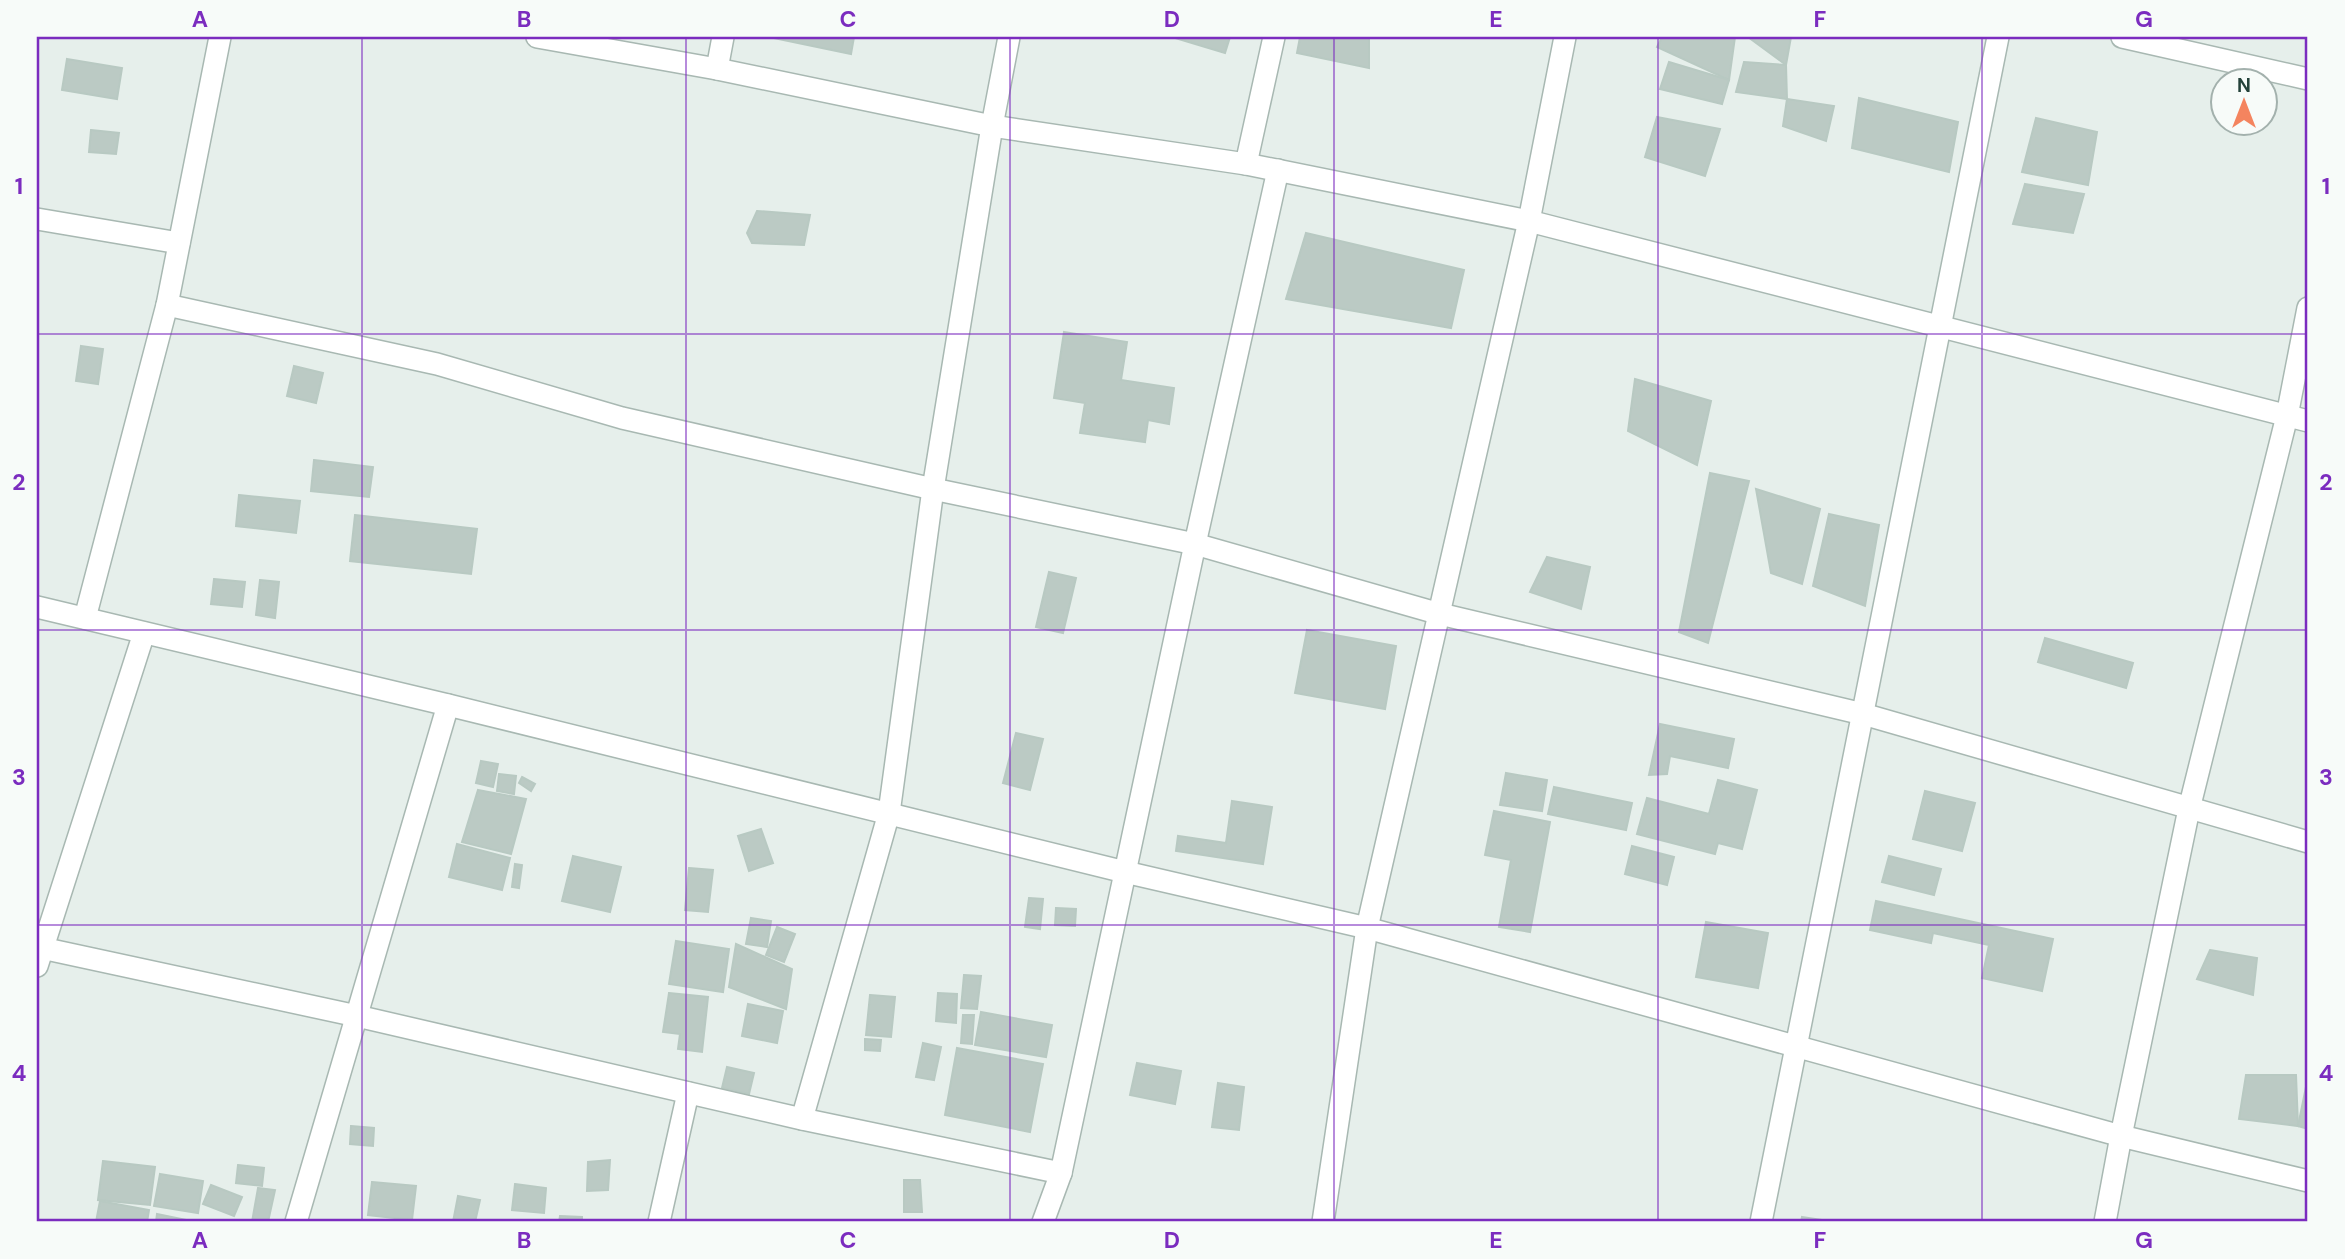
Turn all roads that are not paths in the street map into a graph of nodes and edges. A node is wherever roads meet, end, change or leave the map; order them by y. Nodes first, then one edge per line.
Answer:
1 (220, 37) edge
2 (537, 37) edge
3 (723, 37) edge
4 (1009, 37) edge
5 (1274, 37) edge
6 (1565, 37) edge
7 (1998, 37) edge
8 (2122, 37) edge
9 (717, 69) junction
10 (2308, 79) edge
11 (992, 126) junction
12 (1246, 163) junction
13 (1278, 170) junction
14 (37, 219) edge
15 (1529, 221) junction
16 (179, 243) junction
17 (167, 305) junction
18 (2308, 308) edge
19 (1940, 328) junction
20 (2287, 416) junction
21 (2308, 421) edge
22 (933, 489) junction
23 (1195, 544) junction
24 (37, 607) edge
25 (1440, 614) junction
26 (85, 618) junction
27 (144, 633) junction
28 (447, 705) junction
29 (1863, 714) junction
30 (2189, 809) junction
31 (889, 813) junction
32 (2308, 842) edge
33 (1125, 872) junction
34 (1367, 928) junction
35 (38, 954) edge
36 (357, 1016) junction
37 (1796, 1047) junction
38 (688, 1093) junction
39 (802, 1119) junction
40 (2121, 1136) junction
41 (1061, 1173) junction
42 (2308, 1181) edge
43 (296, 1222) edge
44 (659, 1222) edge
45 (1043, 1222) edge
46 (1323, 1222) edge
47 (1761, 1222) edge
48 (2105, 1222) edge

1 - 16 street
2 - 9 street
3 - 9 street
4 - 11 street
5 - 12 street
6 - 15 street
7 - 19 street
8 - 10 street
9 - 11 street
11 - 12 street
11 - 22 street
12 - 13 street
13 - 15 street
13 - 23 street
14 - 16 street
15 - 19 street
15 - 25 street
16 - 17 street
17 - 22 street
17 - 26 street
18 - 20 street
19 - 20 street
19 - 29 street
20 - 21 street
20 - 30 street
22 - 23 street
22 - 31 street
23 - 25 street
23 - 33 street
24 - 26 street
25 - 29 street
25 - 34 street
26 - 27 street
27 - 28 street
27 - 35 street
28 - 31 street
28 - 36 street
29 - 30 street
29 - 37 street
30 - 32 street
30 - 40 street
31 - 33 street
31 - 39 street
33 - 34 street
33 - 41 street
34 - 37 street
34 - 46 street
35 - 36 street
36 - 38 street
36 - 43 street
37 - 40 street
37 - 47 street
38 - 39 street
38 - 44 street
39 - 41 street
40 - 42 street
40 - 48 street
41 - 45 street

